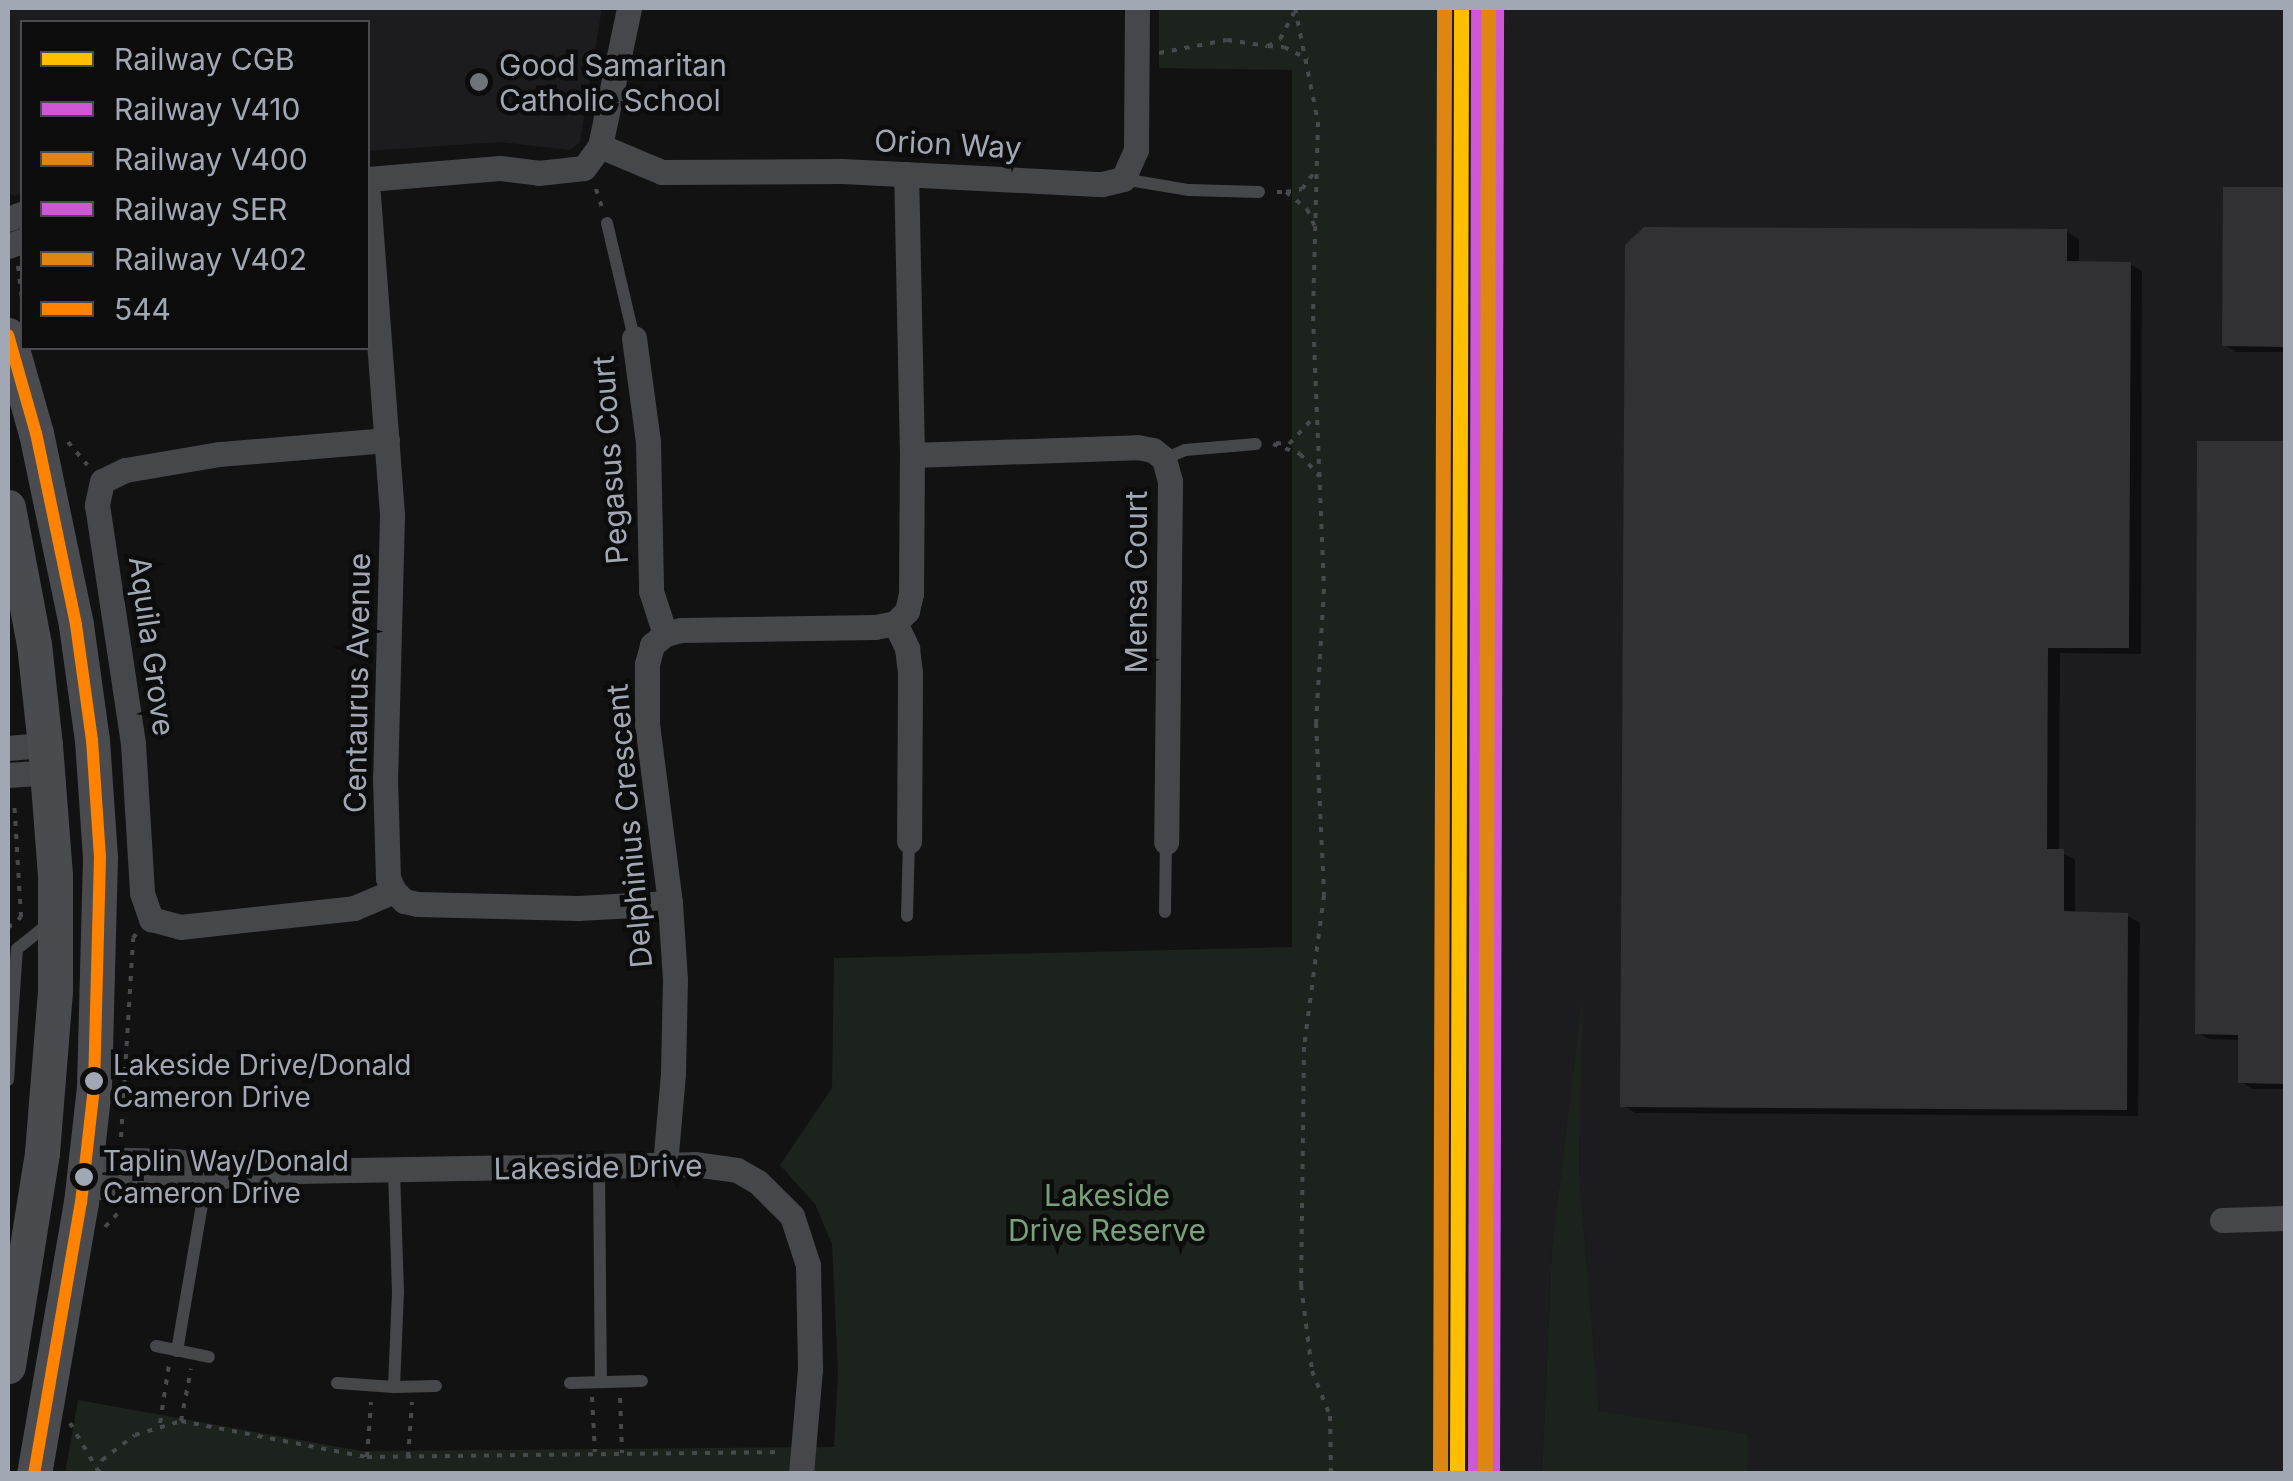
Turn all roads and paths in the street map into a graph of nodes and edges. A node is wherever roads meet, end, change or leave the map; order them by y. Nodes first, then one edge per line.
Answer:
1 (630, 8) edge
2 (1137, 8) edge
3 (1295, 8) edge
4 (1268, 46) junction
5 (1136, 56) junction
6 (1308, 59) junction
7 (607, 149) junction
8 (1318, 166) junction
9 (538, 173) junction
10 (906, 174) junction
11 (370, 179) edge
12 (1122, 180) junction
13 (594, 182) junction
14 (1259, 192) joint
15 (1286, 192) junction
16 (370, 221) edge
17 (607, 222) joint
18 (1317, 231) junction
19 (16, 249) edge
20 (20, 283) edge
21 (8, 334) edge
22 (634, 338) joint
23 (1316, 415) junction
24 (387, 440) junction
25 (1256, 444) dead end
26 (912, 456) junction
27 (1164, 459) junction
28 (1320, 477) junction
29 (8, 508) edge
30 (894, 623) junction
31 (665, 634) junction
32 (8, 748) edge
33 (93, 753) junction
34 (46, 758) junction
35 (8, 775) edge
36 (8, 795) edge
37 (908, 841) joint
38 (1166, 842) joint
39 (394, 890) junction
40 (670, 903) junction
41 (1165, 912) dead end
42 (907, 916) dead end
43 (55, 920) junction
44 (8, 928) edge
45 (132, 938) dead end
46 (8, 1080) edge
47 (123, 1142) dead end
48 (665, 1165) junction
49 (599, 1166) junction
50 (40, 1168) junction
51 (394, 1169) junction
52 (208, 1172) junction
53 (84, 1173) junction
54 (125, 1206) dead end
55 (2286, 1218) edge
56 (2222, 1220) dead end
57 (105, 1227) dead end
58 (156, 1346) dead end
59 (174, 1350) junction
60 (194, 1354) junction
61 (209, 1358) dead end
62 (8, 1366) edge
63 (620, 1381) junction
64 (642, 1381) dead end
65 (596, 1382) junction
66 (338, 1383) dead end
67 (570, 1383) dead end
68 (414, 1386) junction
69 (436, 1386) dead end
70 (394, 1387) junction
71 (372, 1388) junction
72 (72, 1410) dead end
73 (181, 1421) junction
74 (160, 1424) junction
75 (782, 1452) dead end
76 (594, 1453) junction
77 (622, 1453) junction
78 (408, 1457) junction
79 (367, 1458) junction
80 (98, 1472) edge
81 (34, 1474) edge
82 (801, 1474) edge
83 (1331, 1474) edge

1 - 7 street
2 - 5 street
3 - 4 path
3 - 6 path
4 - 5 path
4 - 6 path
5 - 12 street
6 - 8 path
7 - 9 street
7 - 10 street, Orion Way
7 - 13 street
8 - 15 path
8 - 18 path
9 - 11 street
9 - 13 street
10 - 12 street, Orion Way
10 - 26 street
12 - 14 lane
13 - 17 path
14 - 15 path
15 - 18 path
16 - 24 street, Centaurus Avenue
17 - 22 lane, Pegasus Court
18 - 23 path
19 - 20 path
21 - 33 street
22 - 31 street, Pegasus Court
23 - 28 path
23 - 28 path
24 - 39 street, Centaurus Avenue
24 - 39 street, Aquila Grove
25 - 27 lane
26 - 27 street, Mensa Court
26 - 30 street
27 - 38 street, Mensa Court
28 - 83 path
29 - 34 street
30 - 31 street
30 - 37 street
31 - 40 street, Delphinius Crescent
32 - 34 street
33 - 34 street
33 - 53 street
34 - 35 street
34 - 43 street
36 - 44 path
37 - 42 lane
38 - 41 lane
39 - 40 street
40 - 48 street, Delphinius Crescent
43 - 46 lane
43 - 50 street
45 - 47 path
48 - 49 street, Lakeside Drive
48 - 82 street, Lakeside Drive
49 - 51 street, Lakeside Drive
49 - 65 lane
50 - 53 street, Lakeside Drive
50 - 62 street
51 - 52 street, Lakeside Drive
51 - 70 lane
52 - 53 street, Lakeside Drive
52 - 59 lane
53 - 81 street
54 - 57 path
55 - 56 street
58 - 59 lane
59 - 60 lane
59 - 74 path
60 - 61 lane
60 - 73 path
63 - 64 lane
63 - 65 lane
63 - 77 path
65 - 67 lane
65 - 76 path
66 - 71 lane
68 - 69 lane
68 - 70 lane
68 - 78 path
70 - 71 lane
71 - 79 path
72 - 80 path
73 - 74 path
73 - 79 path
74 - 80 path
75 - 77 path
76 - 77 path
76 - 78 path
78 - 79 path

